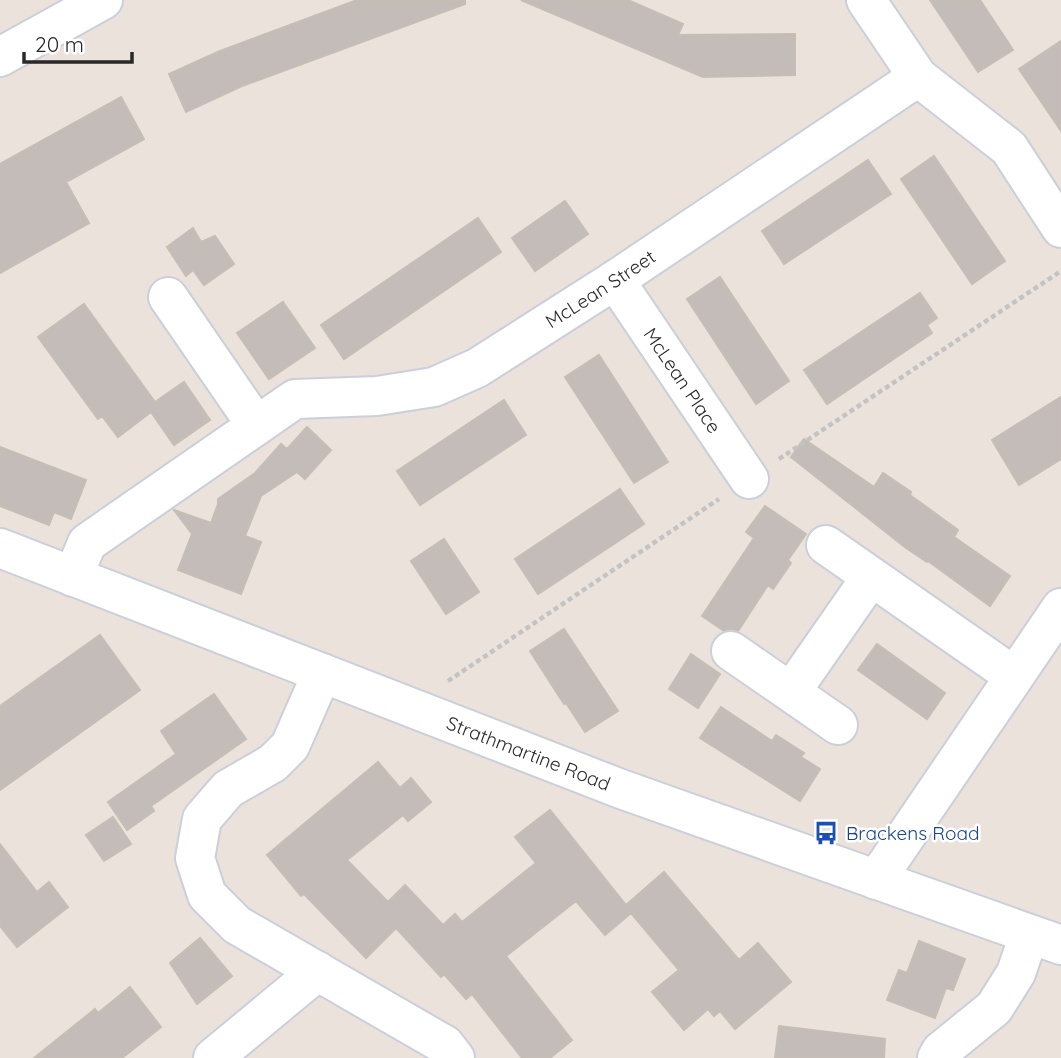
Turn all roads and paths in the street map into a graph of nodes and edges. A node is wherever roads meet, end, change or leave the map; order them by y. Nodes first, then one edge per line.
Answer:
1 (103, 0) edge
2 (866, 0) edge
3 (0, 57) edge
4 (918, 77) junction
5 (1061, 228) edge
6 (615, 280) junction
7 (169, 297) dead end
8 (256, 425) junction
9 (749, 479) dead end
10 (826, 545) dead end
11 (0, 548) edge
12 (73, 577) junction
13 (872, 577) junction
14 (1061, 608) edge
15 (731, 651) dead end
16 (322, 673) junction
17 (1014, 676) junction
18 (790, 692) junction
19 (838, 725) dead end
20 (876, 880) junction
21 (1045, 940) edge
22 (318, 971) junction
23 (213, 1058) edge
24 (455, 1058) edge
25 (937, 1058) edge

1 - 3 street
2 - 4 street
4 - 5 street
4 - 6 street, McLean Street
6 - 8 street, McLean Street
6 - 9 street, McLean Place
7 - 8 street
8 - 12 street, McLean Street
10 - 13 street
11 - 12 street, Strathmartine Road
12 - 16 street, Strathmartine Road
13 - 17 street
13 - 18 street
14 - 17 street
15 - 18 street
16 - 20 street, Strathmartine Road
16 - 22 street
17 - 20 street
18 - 19 street
20 - 21 street, Strathmartine Road
21 - 25 street
22 - 23 street
22 - 24 street

